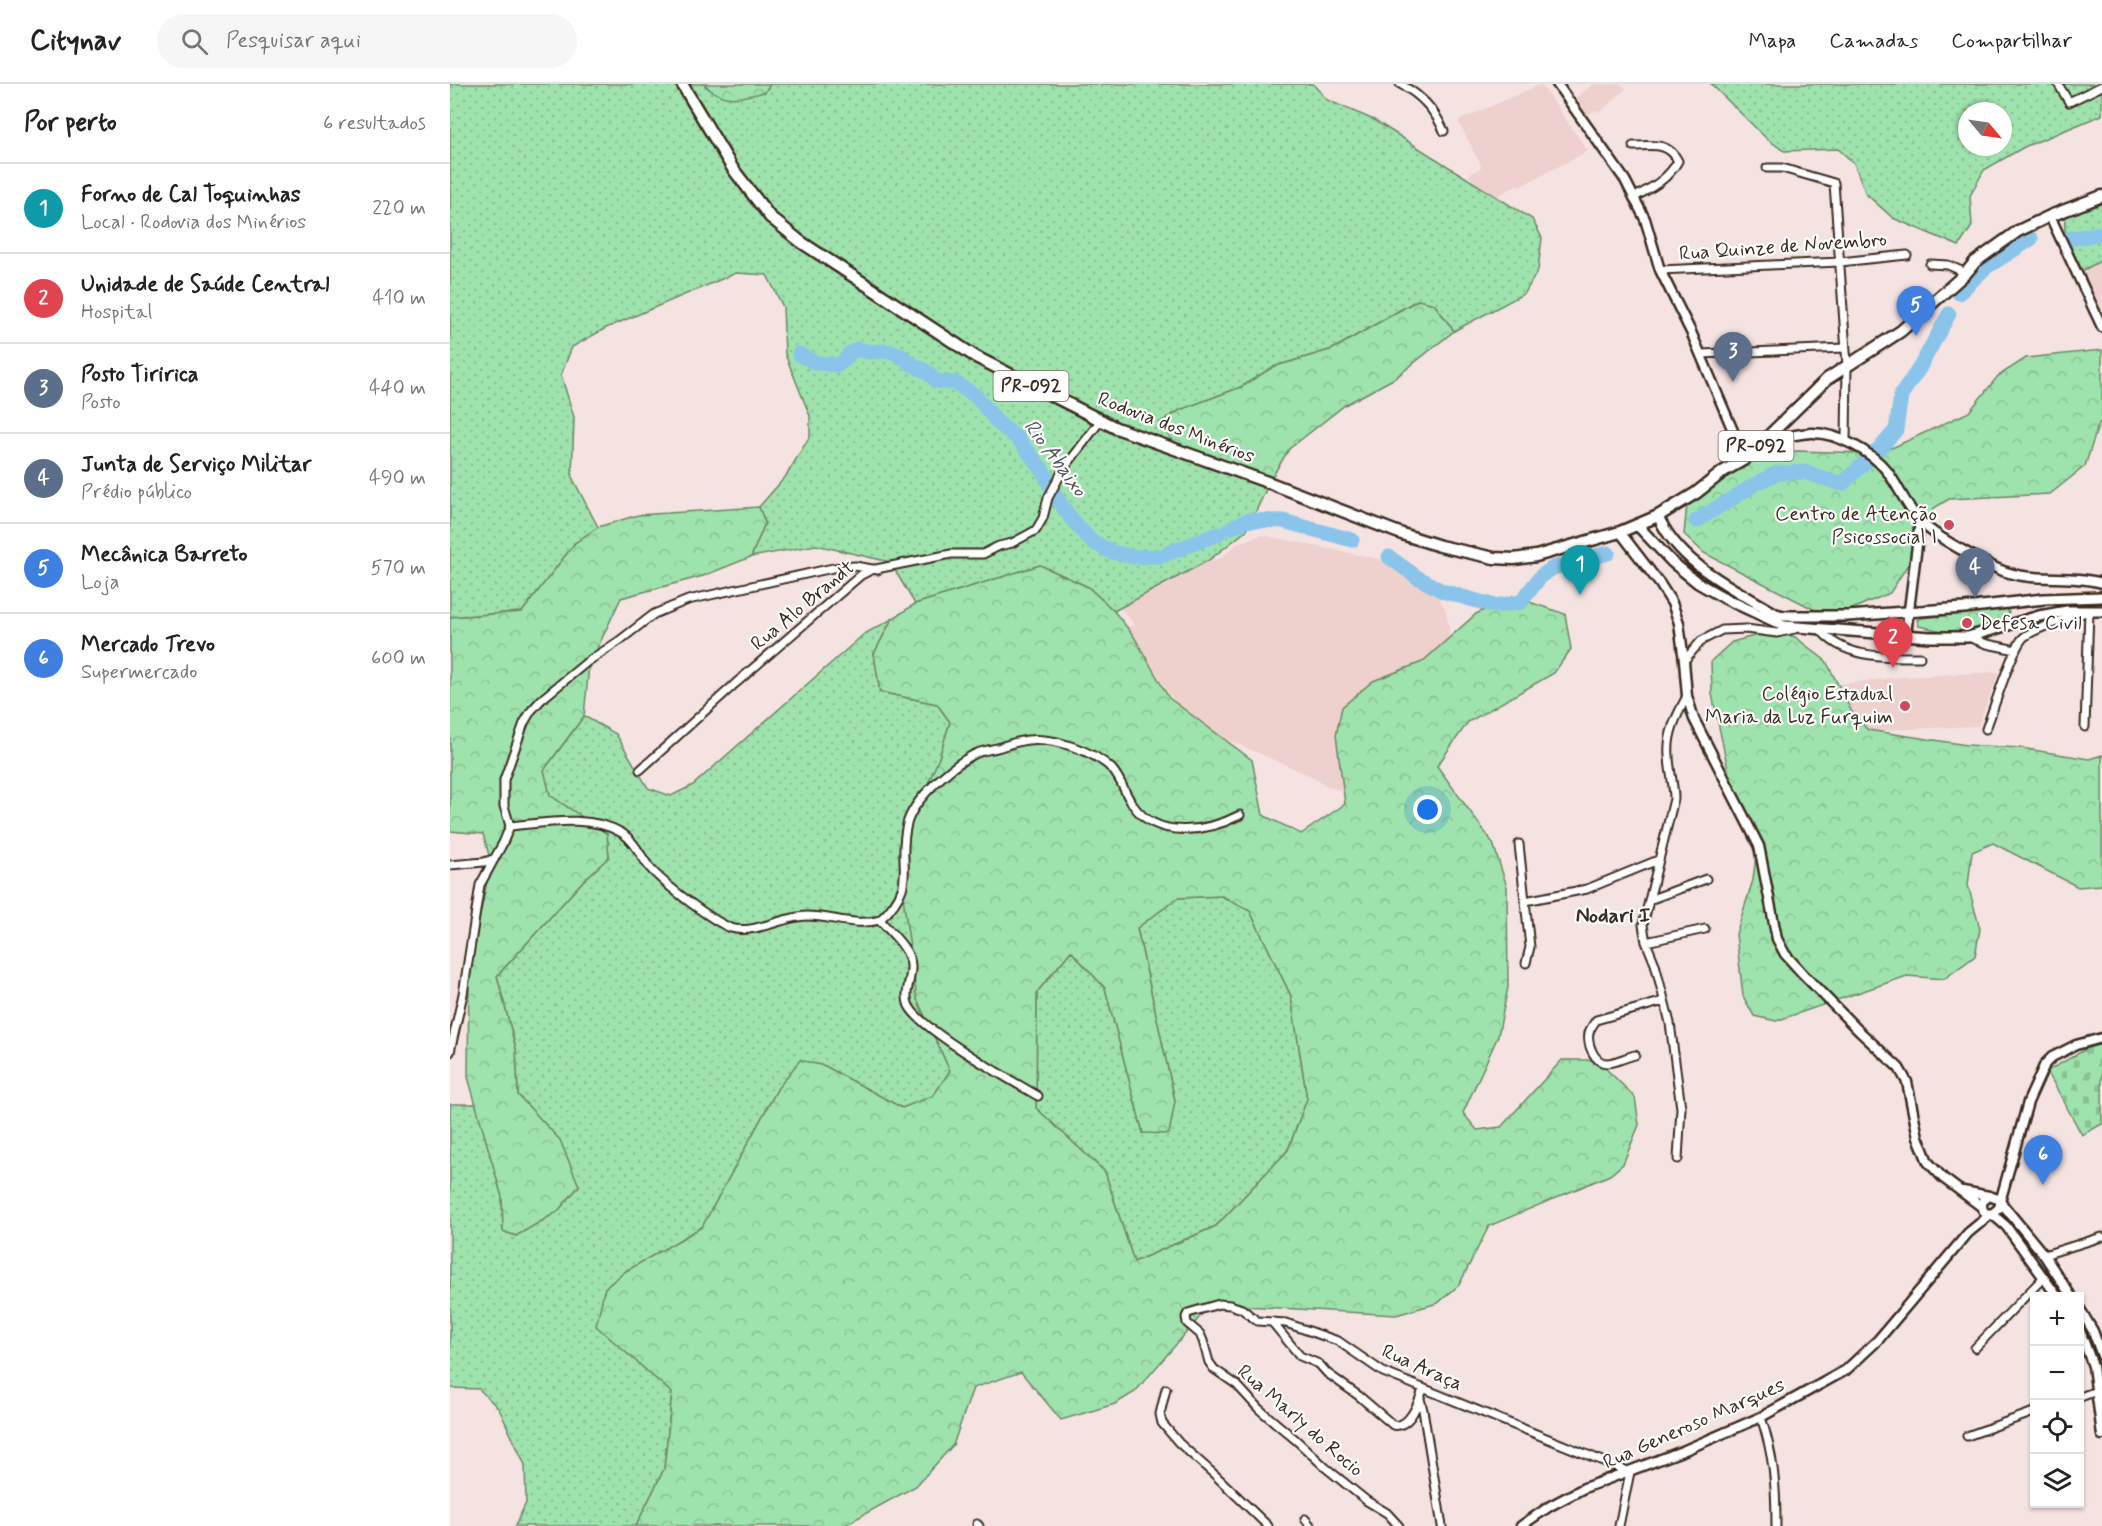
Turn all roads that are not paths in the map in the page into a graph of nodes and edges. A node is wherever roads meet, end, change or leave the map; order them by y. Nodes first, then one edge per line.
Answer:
1 (682, 84) edge
2 (1400, 84) edge
3 (1557, 84) edge
4 (2058, 84) edge
5 (2102, 86) edge
6 (1444, 131) dead end
7 (1633, 146) dead end
8 (1767, 168) dead end
9 (1635, 197) junction
10 (2100, 198) edge
11 (2050, 216) junction
12 (1907, 255) dead end
13 (1840, 262) junction
14 (1930, 264) dead end
15 (1660, 270) junction
16 (1966, 273) junction
17 (2102, 327) edge
18 (1845, 348) junction
19 (1701, 354) junction
20 (1847, 365) junction
21 (1101, 420) junction
22 (1846, 441) junction
23 (1758, 444) junction
24 (1744, 459) junction
25 (1658, 516) junction
26 (1920, 521) junction
27 (1638, 526) junction
28 (1620, 532) junction
29 (878, 570) junction
30 (2102, 583) edge
31 (2102, 597) edge
32 (2019, 602) junction
33 (2089, 611) junction
34 (2102, 611) edge
35 (1908, 612) junction
36 (2024, 621) junction
37 (1799, 628) junction
38 (1820, 628) junction
39 (1906, 634) junction
40 (1968, 638) junction
41 (2016, 650) junction
42 (1920, 657) dead end
43 (1684, 661) junction
44 (1687, 696) junction
45 (2085, 727) dead end
46 (1986, 729) dead end
47 (640, 770) dead end
48 (1240, 815) dead end
49 (510, 826) junction
50 (1519, 844) dead end
51 (493, 859) junction
52 (1658, 860) junction
53 (450, 865) edge
54 (1706, 879) dead end
55 (1649, 900) junction
56 (1525, 901) junction
57 (880, 920) junction
58 (1706, 929) dead end
59 (1646, 942) junction
60 (1526, 963) dead end
61 (1664, 1001) junction
62 (2102, 1038) edge
63 (450, 1052) edge
64 (1635, 1055) dead end
65 (1038, 1096) dead end
66 (1678, 1159) dead end
67 (2008, 1170) junction
68 (1960, 1190) junction
69 (1990, 1196) junction
70 (2000, 1203) junction
71 (1982, 1208) junction
72 (1991, 1214) junction
73 (1968, 1233) junction
74 (2102, 1237) edge
75 (2044, 1256) junction
76 (2044, 1276) junction
77 (2054, 1292) edge
78 (2068, 1292) edge
79 (2084, 1315) edge
80 (1272, 1322) junction
81 (1195, 1329) joint
82 (2098, 1330) edge
83 (2084, 1344) edge
84 (1975, 1348) dead end
85 (2102, 1356) edge
86 (1166, 1389) dead end
87 (1423, 1389) junction
88 (2097, 1391) junction
89 (2084, 1395) edge
90 (1420, 1399) junction
91 (2030, 1413) edge
92 (1761, 1417) junction
93 (2102, 1435) edge
94 (1967, 1436) dead end
95 (1630, 1472) junction
96 (1305, 1519) dead end
97 (1268, 1526) edge
98 (1311, 1526) edge
99 (1399, 1526) edge
100 (1442, 1526) edge
101 (1521, 1526) edge
102 (1620, 1526) edge
103 (1776, 1526) edge

1 - 21 main road, Rodovia dos Minérios / PR-092
2 - 6 street
3 - 9 street
4 - 5 street
7 - 9 street
8 - 13 street
9 - 15 street
10 - 11 main road, PR-092
11 - 16 main road, PR-092
11 - 17 street
12 - 13 street, Rua Quinze de Novembro
13 - 15 street, Rua Quinze de Novembro
13 - 18 street
14 - 16 street
15 - 19 street
16 - 20 main road, PR-092
18 - 19 street
18 - 20 street
19 - 24 street
20 - 22 street
20 - 23 main road, PR-092
21 - 28 main road, Rodovia dos Minérios / PR-092
21 - 29 street, Rua Alo Brandt
22 - 23 street
22 - 26 street
23 - 24 main road, PR-092
24 - 25 main road, PR-092
25 - 27 main road, Rodovia dos Minérios / PR-092
25 - 35 main road
26 - 30 street
26 - 35 street
27 - 28 main road, Rodovia dos Minérios / PR-092
27 - 37 main road
28 - 43 street
29 - 47 street, Rua Alo Brandt
29 - 49 street
31 - 32 main road
32 - 35 main road
32 - 36 main road
33 - 34 main road
33 - 36 main road
33 - 41 street
33 - 45 street
35 - 39 street
36 - 40 main road
37 - 38 main road
37 - 43 street
38 - 39 main road
38 - 42 street
39 - 40 main road
40 - 41 street
41 - 46 street
43 - 44 street
44 - 52 street
44 - 68 street
48 - 57 street
49 - 51 street
49 - 57 street
50 - 56 street
51 - 53 street
51 - 63 street
52 - 55 street
52 - 56 street
54 - 55 street
55 - 59 street
56 - 60 street
57 - 65 street
58 - 59 street
59 - 61 street
61 - 64 street
61 - 66 street
62 - 67 street
67 - 69 street
67 - 70 street
68 - 69 street
68 - 71 street
69 - 70 street
69 - 71 street
70 - 72 street
70 - 75 street
71 - 72 street
71 - 73 street, Rua Generoso Marques
72 - 73 street, Rua Generoso Marques
72 - 76 street
73 - 92 street, Rua Generoso Marques
74 - 75 street
75 - 78 street
76 - 77 street
76 - 84 street
79 - 82 street
80 - 81 street, Rua Araça
80 - 87 street, Rua Araça
80 - 90 street
81 - 99 street, Rua Marly do Rocio
82 - 85 street
83 - 88 street
86 - 97 street
87 - 90 street
87 - 95 street, Rua Araça
88 - 89 street
88 - 93 street
90 - 100 street
91 - 94 street
92 - 95 street, Rua Generoso Marques
92 - 103 street
95 - 101 street, Rua Generoso Marques
95 - 102 street
96 - 98 street

